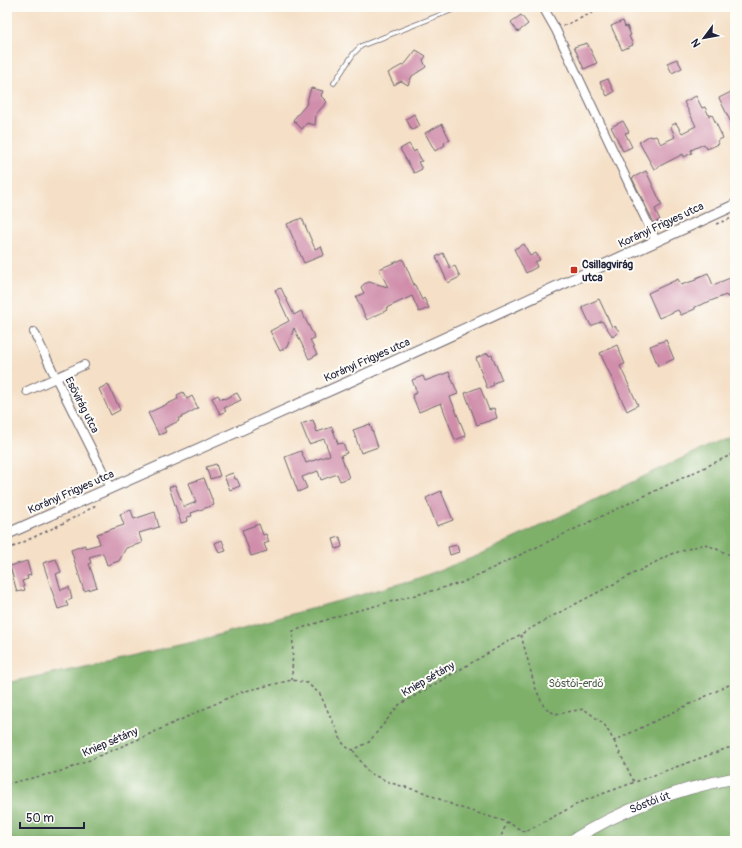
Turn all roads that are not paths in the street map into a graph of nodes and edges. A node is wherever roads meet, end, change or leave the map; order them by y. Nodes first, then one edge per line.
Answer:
1 (460, 7) edge
2 (543, 7) edge
3 (334, 83) dead end
4 (735, 205) edge
5 (656, 241) junction
6 (34, 332) dead end
7 (84, 365) dead end
8 (56, 378) junction
9 (27, 391) dead end
10 (111, 488) junction
11 (7, 534) edge
12 (735, 778) edge
13 (571, 841) edge

1 - 3 lane
2 - 5 street
4 - 5 street, Korányi Frigyes utca
5 - 10 street, Korányi Frigyes utca
6 - 8 street, Esővirág utca
7 - 8 street
8 - 9 street
8 - 10 street, Esővirág utca
10 - 11 street, Korányi Frigyes utca
12 - 13 main road, Sóstói út

